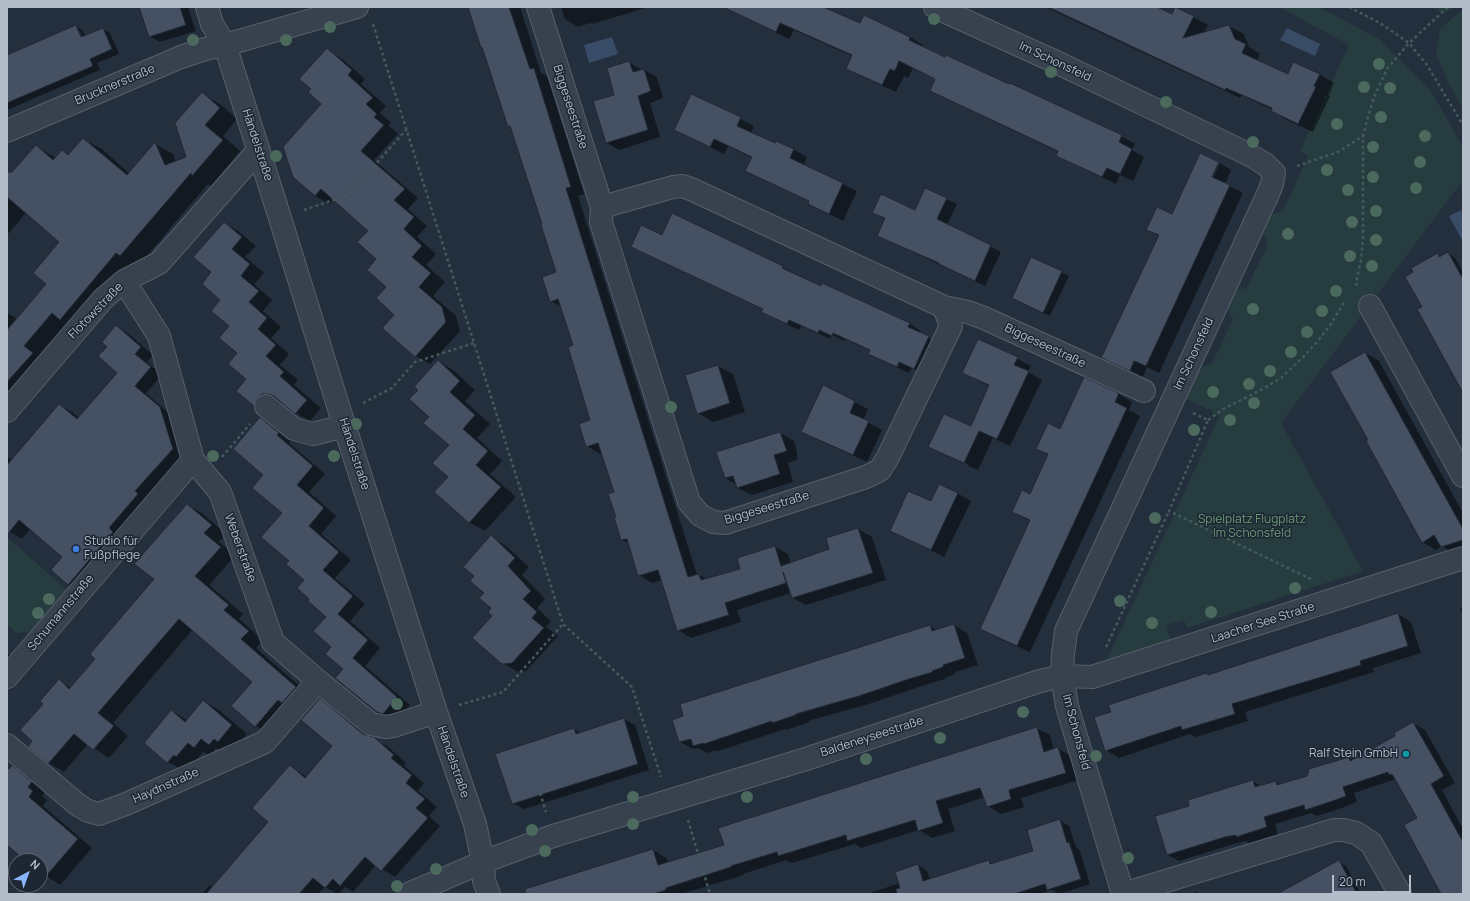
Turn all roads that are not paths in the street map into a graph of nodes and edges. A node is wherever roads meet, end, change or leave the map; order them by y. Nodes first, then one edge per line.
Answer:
1 (207, 7) edge
2 (538, 7) edge
3 (934, 7) edge
4 (364, 14) edge
5 (225, 45) junction
6 (7, 131) edge
7 (258, 151) junction
8 (602, 207) junction
9 (124, 281) junction
10 (1370, 306) road end
11 (944, 307) junction
12 (1144, 391) dead end
13 (266, 406) road end
14 (7, 411) edge
15 (343, 420) junction
16 (199, 468) junction
17 (1463, 476) edge
18 (1463, 558) edge
19 (1062, 676) junction
20 (7, 677) edge
21 (318, 681) junction
22 (436, 712) junction
23 (7, 744) edge
24 (483, 862) junction
25 (408, 894) edge
26 (489, 894) edge
27 (1123, 894) edge
28 (1400, 894) edge

1 - 5 street, Händelstraße
2 - 8 street, Biggeseestraße
3 - 19 street, Im Schonsfeld
4 - 5 street
5 - 6 street, Brucknerstraße
5 - 7 street, Händelstraße
7 - 9 street, Flotowstraße
7 - 15 street, Händelstraße
8 - 11 street, Biggeseestraße
8 - 11 street, Biggeseestraße
9 - 14 street, Flotowstraße
9 - 16 street, Weberstraße
10 - 17 street
11 - 12 street, Biggeseestraße
13 - 15 street
15 - 22 street, Händelstraße
16 - 20 street, Schumannstraße
16 - 21 street, Weberstraße
18 - 19 street, Laacher See Straße
19 - 24 street, Baldeneyseestraße
19 - 27 street, Im Schonsfeld
21 - 22 street, Weberstraße
21 - 23 street, Haydnstraße
22 - 24 street, Händelstraße
24 - 25 street
24 - 26 street, Händelstraße
27 - 28 street

